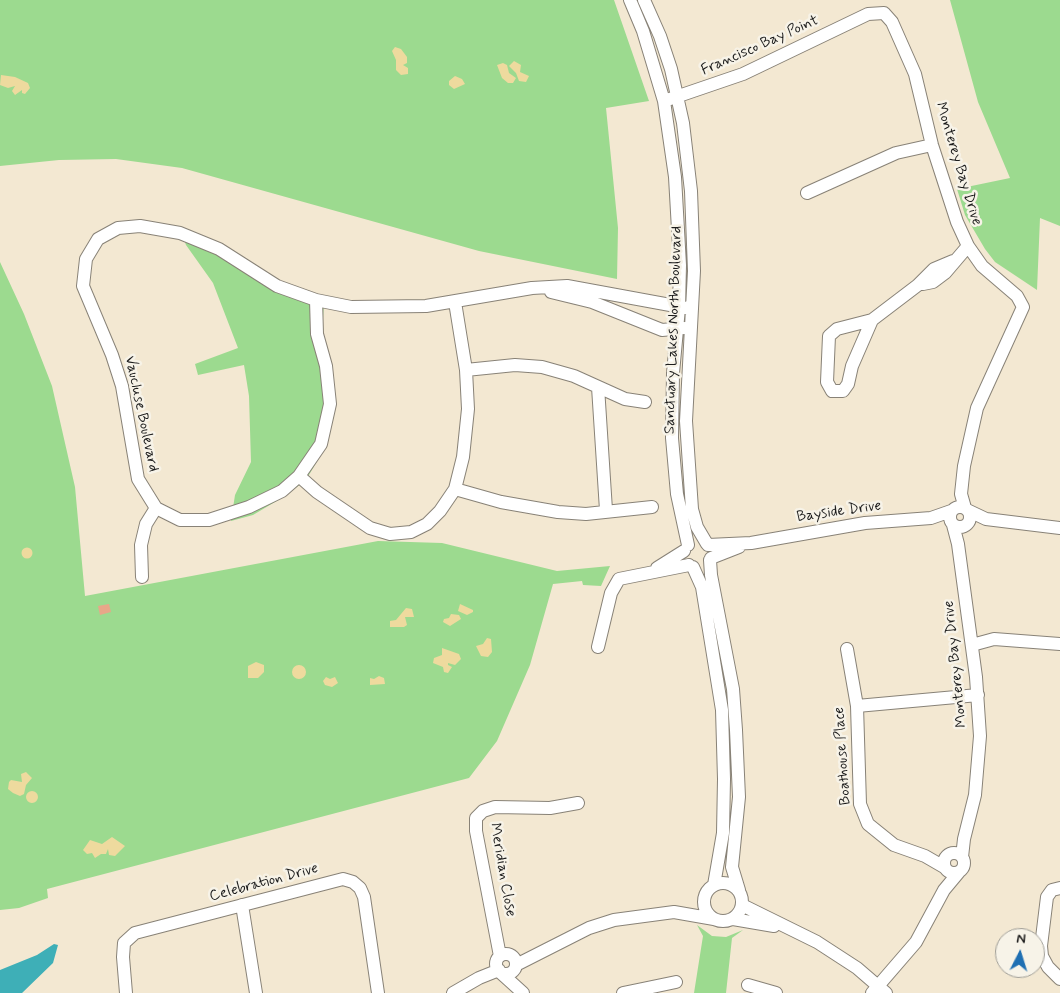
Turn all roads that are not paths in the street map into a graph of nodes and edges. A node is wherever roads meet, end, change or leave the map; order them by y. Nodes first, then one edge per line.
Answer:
1 (630, 0) edge
2 (644, 0) edge
3 (868, 14) joint
4 (677, 98) junction
5 (664, 101) junction
6 (932, 145) junction
7 (806, 193) dead end
8 (968, 246) junction
9 (532, 288) junction
10 (316, 300) junction
11 (653, 301) junction
12 (455, 302) junction
13 (679, 308) junction
14 (692, 309) junction
15 (872, 320) junction
16 (646, 325) junction
17 (678, 327) junction
18 (691, 329) junction
19 (466, 370) junction
20 (598, 387) junction
21 (645, 402) dead end
22 (299, 476) junction
23 (455, 489) junction
24 (652, 507) dead end
25 (156, 508) junction
26 (606, 510) junction
27 (959, 517) junction
28 (1060, 528) edge
29 (751, 543) junction
30 (707, 544) junction
31 (686, 548) junction
32 (711, 559) junction
33 (691, 566) junction
34 (651, 572) junction
35 (142, 576) dead end
36 (1060, 644) edge
37 (972, 645) junction
38 (598, 647) dead end
39 (847, 650) dead end
40 (978, 695) junction
41 (857, 706) junction
42 (578, 803) dead end
43 (964, 839) junction
44 (949, 864) junction
45 (1060, 888) edge
46 (710, 889) junction
47 (739, 890) junction
48 (242, 905) junction
49 (742, 905) junction
50 (674, 912) junction
51 (714, 919) junction
52 (733, 919) junction
53 (786, 928) junction
54 (505, 960) junction
55 (1060, 980) edge
56 (676, 982) dead end
57 (748, 985) dead end
58 (879, 991) edge
59 (126, 993) edge
60 (256, 993) edge
61 (378, 993) edge
62 (453, 993) edge
63 (523, 993) edge
64 (623, 993) edge
65 (776, 993) edge

1 - 5 street, Sanctuary Lakes North Boulevard
2 - 4 street, Sanctuary Lakes North Boulevard
3 - 4 street, Francisco Bay Point
3 - 6 street, Monterey Bay Drive
4 - 5 street, Francisco Bay Point
4 - 14 street, Sanctuary Lakes North Boulevard
5 - 13 street, Sanctuary Lakes North Boulevard
6 - 7 street
6 - 8 street, Monterey Bay Drive
8 - 15 street
8 - 27 street, Monterey Bay Drive
9 - 11 street, Vaucluse Boulevard
9 - 12 street, Vaucluse Boulevard
9 - 16 street, Vaucluse Boulevard
10 - 12 street, Vaucluse Boulevard
10 - 22 street
10 - 25 street, Vaucluse Boulevard
11 - 13 street, Vaucluse Boulevard
11 - 16 street
12 - 19 street
13 - 14 street, Vaucluse Boulevard
13 - 17 street, Sanctuary Lakes North Boulevard
14 - 18 street, Sanctuary Lakes North Boulevard
15 - 15 street
16 - 17 street, Vaucluse Boulevard
17 - 18 street, Vaucluse Boulevard
17 - 31 street, Sanctuary Lakes North Boulevard
18 - 30 street, Sanctuary Lakes North Boulevard
19 - 20 street
19 - 23 street
20 - 21 street
20 - 26 street
22 - 23 street
22 - 25 street
23 - 26 street
24 - 26 street
25 - 35 street
27 - 28 street, Bayside Drive
27 - 29 street, Bayside Drive
27 - 37 street, Monterey Bay Drive
29 - 30 street, Bayside Drive
29 - 32 street, Bayside Drive
30 - 31 street
30 - 32 street
31 - 33 street
31 - 34 street
32 - 33 street
32 - 47 street
33 - 34 street
33 - 46 street
34 - 38 street
36 - 37 street
37 - 40 street, Monterey Bay Drive
39 - 41 street, Boathouse Place
40 - 41 street
40 - 43 street, Monterey Bay Drive
41 - 44 street, Boathouse Place
42 - 54 street, Meridian Close
43 - 44 street
43 - 44 street, Monterey Bay Drive
44 - 58 street
45 - 55 street
46 - 47 street
46 - 50 street
46 - 51 street
47 - 49 street
48 - 59 street, Celebration Drive
48 - 60 street
48 - 61 street, Celebration Drive
49 - 52 street
49 - 53 street
50 - 51 street
50 - 54 street
51 - 52 street
52 - 53 street
53 - 58 street
54 - 62 street
54 - 63 street
56 - 64 street
57 - 65 street

